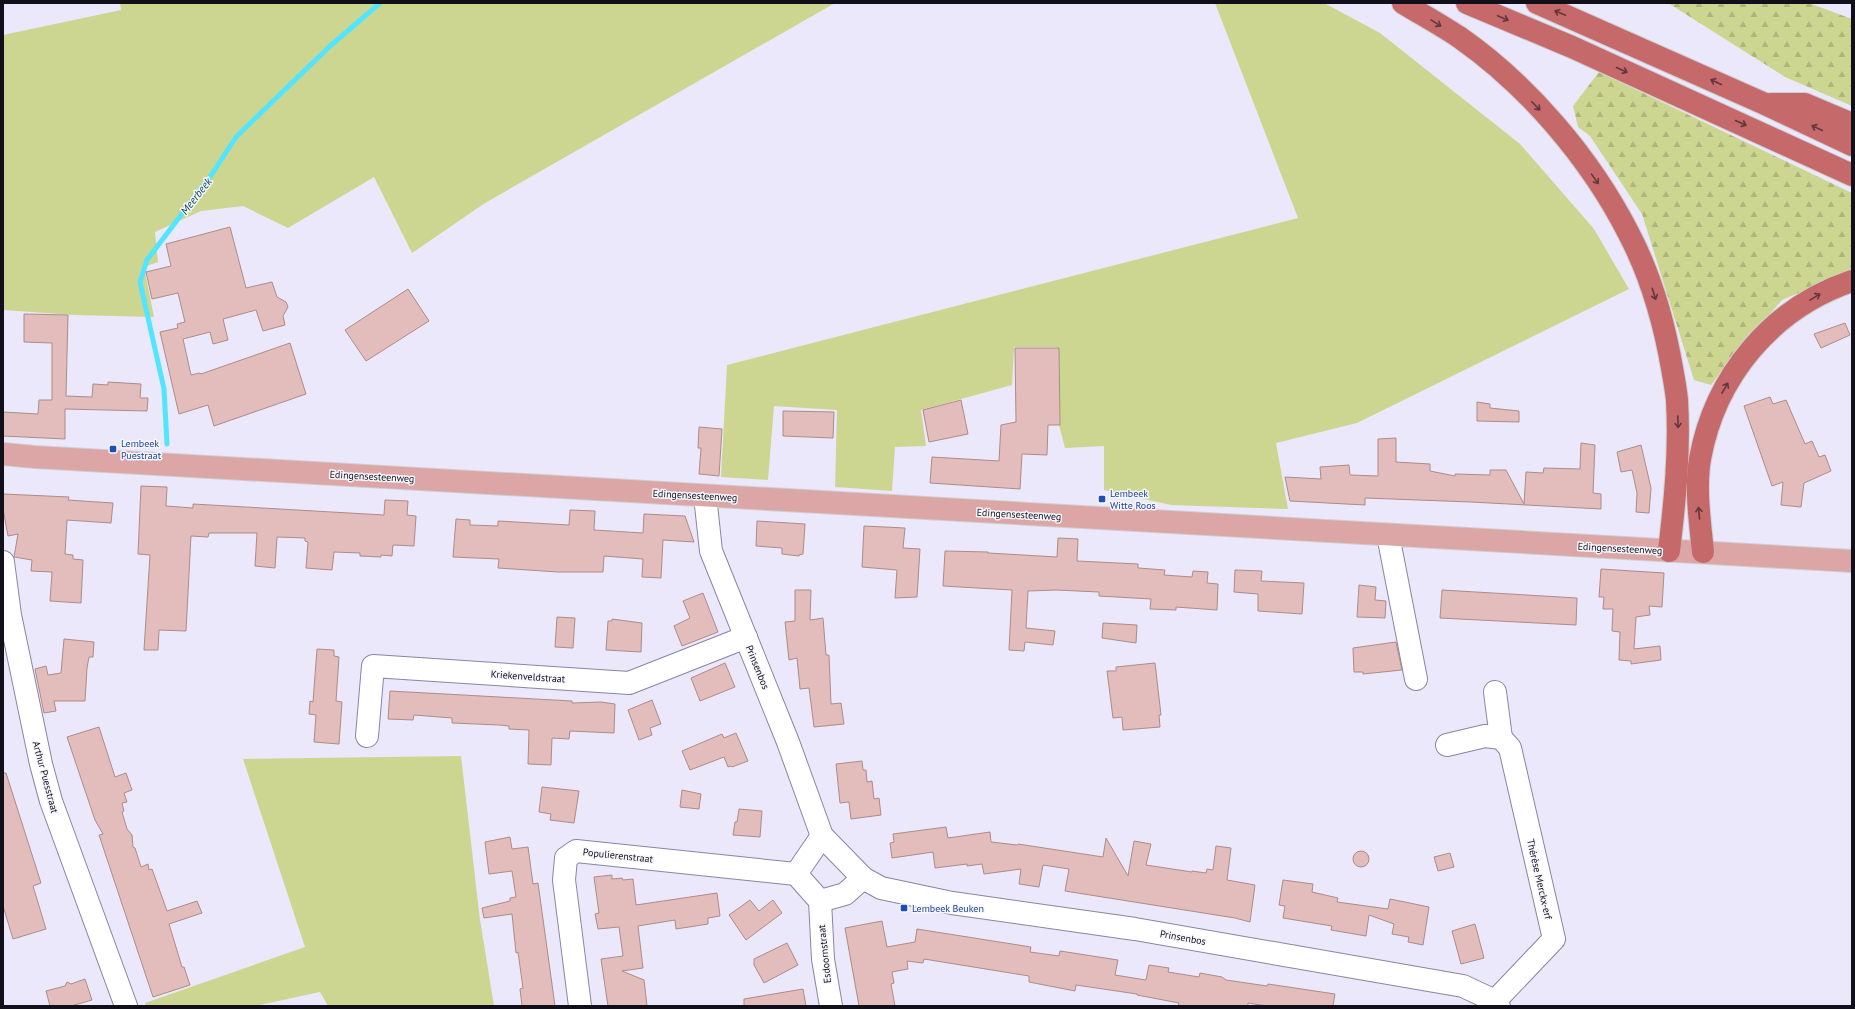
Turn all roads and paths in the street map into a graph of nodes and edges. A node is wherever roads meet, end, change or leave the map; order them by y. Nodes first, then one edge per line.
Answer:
1 (1403, 3) edge
2 (1467, 3) edge
3 (1537, 3) edge
4 (1765, 104) junction
5 (1852, 124) edge
6 (1852, 145) edge
7 (1852, 175) edge
8 (1852, 281) edge
9 (3, 454) edge
10 (705, 496) junction
11 (1388, 535) junction
12 (1669, 551) junction
13 (1703, 552) junction
14 (1852, 561) edge
15 (3, 562) edge
16 (746, 637) junction
17 (1416, 679) dead end
18 (1495, 692) dead end
19 (367, 736) dead end
20 (1501, 738) junction
21 (1447, 745) dead end
22 (822, 836) junction
23 (796, 874) junction
24 (863, 878) junction
25 (820, 901) junction
26 (1497, 1004) edge
27 (126, 1006) edge
28 (580, 1006) edge
29 (831, 1006) edge

1 -> 12 highway
2 -> 7 highway
4 -> 3 highway
4 - 5 highway
6 -> 4 highway
13 -> 8 highway
9 - 10 main road, Edingensesteenweg
10 - 11 main road, Edingensesteenweg
10 - 16 street, Prinsenbos
11 - 12 main road, Edingensesteenweg
11 - 17 street
12 - 13 main road, Edingensesteenweg
13 - 14 main road, Edingensesteenweg
15 - 27 street, Arthur Puesstraat
16 - 19 street, Kriekenveldstraat
16 - 22 street, Prinsenbos
18 - 20 street, Thérèse Merckx-erf
20 - 21 street
20 - 26 street, Thérèse Merckx-erf
22 - 23 street
22 - 24 street, Prinsenbos
23 - 25 street
23 - 28 street, Populierenstraat
24 - 25 street
24 - 26 street, Prinsenbos
25 - 29 street, Esdoornstraat

